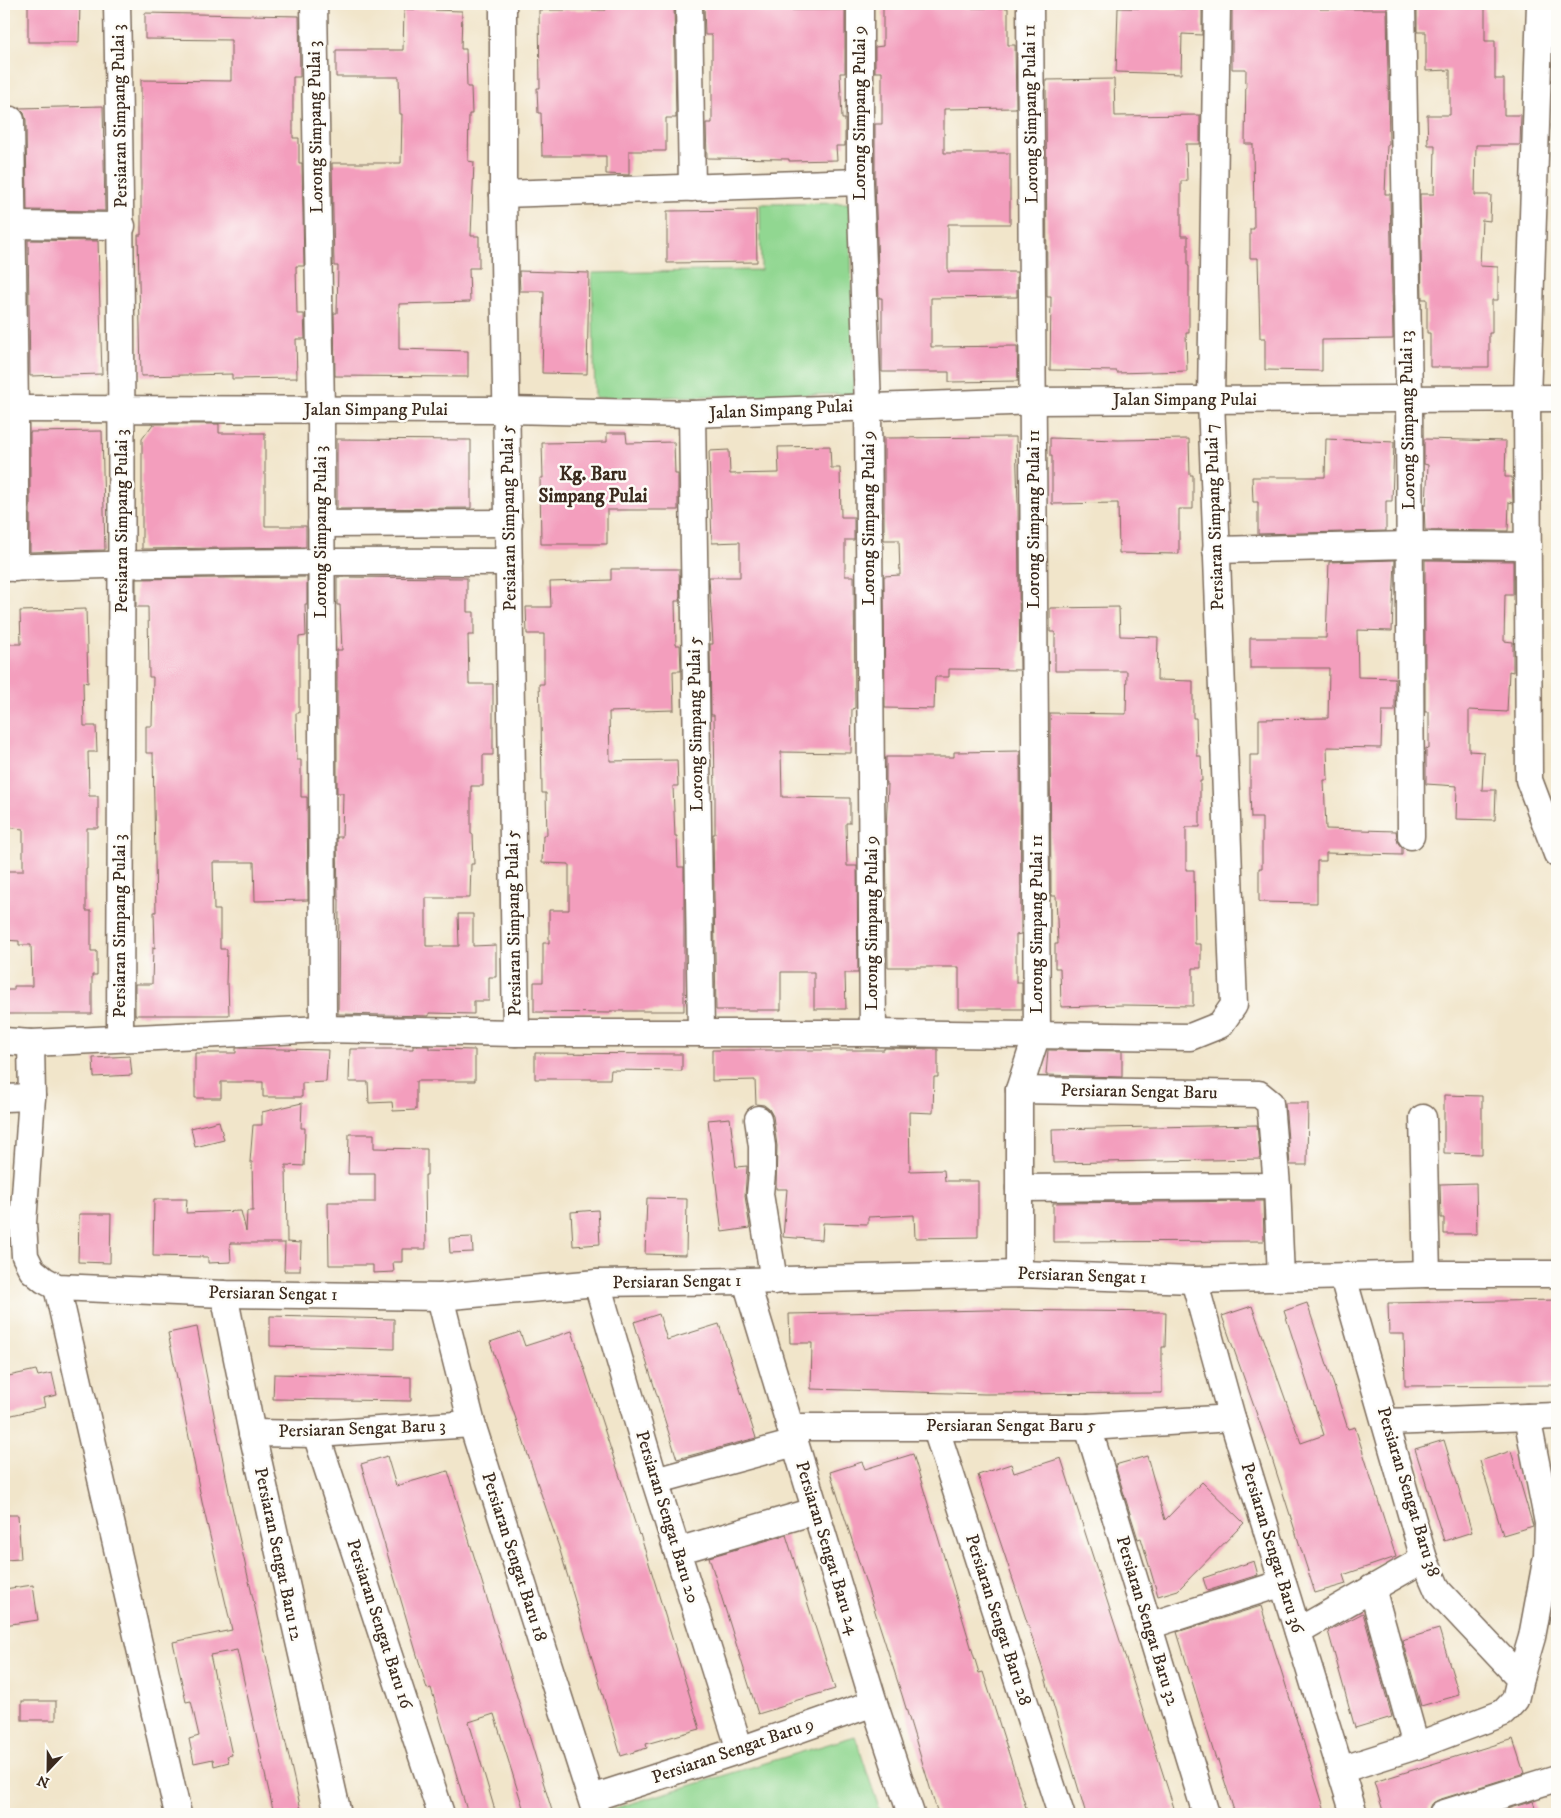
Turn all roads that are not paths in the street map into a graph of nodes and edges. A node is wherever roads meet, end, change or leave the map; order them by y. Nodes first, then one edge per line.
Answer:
1 (117, 4) edge
2 (314, 4) edge
3 (503, 4) edge
4 (689, 4) edge
5 (860, 4) edge
6 (1030, 4) edge
7 (1217, 4) edge
8 (1402, 4) edge
9 (1540, 4) edge
10 (12, 120) dead end
11 (860, 182) junction
12 (692, 188) junction
13 (503, 194) junction
14 (8, 225) edge
15 (122, 226) junction
16 (1557, 398) edge
17 (1409, 399) junction
18 (1527, 399) junction
19 (1211, 400) junction
20 (1034, 401) junction
21 (868, 406) junction
22 (10, 409) edge
23 (122, 410) junction
24 (321, 410) junction
25 (507, 410) junction
26 (692, 414) junction
27 (509, 523) junction
28 (321, 524) junction
29 (1409, 544) junction
30 (1528, 546) junction
31 (1216, 550) junction
32 (321, 561) junction
33 (509, 562) junction
34 (122, 564) junction
35 (10, 568) edge
36 (1411, 836) dead end
37 (1557, 854) edge
38 (322, 1030) junction
39 (516, 1033) junction
40 (873, 1033) junction
41 (701, 1034) junction
42 (1038, 1034) junction
43 (120, 1037) junction
44 (4, 1041) edge
45 (31, 1043) junction
46 (1019, 1090) junction
47 (32, 1097) junction
48 (4, 1098) edge
49 (1423, 1118) dead end
50 (758, 1119) dead end
51 (1277, 1186) junction
52 (1019, 1188) junction
53 (13, 1223) edge
54 (1019, 1274) junction
55 (1427, 1274) junction
56 (1557, 1274) edge
57 (1281, 1277) junction
58 (1344, 1277) junction
59 (1194, 1280) junction
60 (746, 1281) junction
61 (774, 1281) junction
62 (597, 1283) junction
63 (57, 1287) junction
64 (224, 1294) junction
65 (440, 1297) junction
66 (1557, 1416) edge
67 (1527, 1417) junction
68 (1232, 1418) junction
69 (1386, 1422) junction
70 (472, 1424) junction
71 (935, 1426) junction
72 (1088, 1427) junction
73 (252, 1433) junction
74 (316, 1434) junction
75 (792, 1435) junction
76 (655, 1481) junction
77 (816, 1512) junction
78 (677, 1551) junction
79 (1424, 1559) junction
80 (1283, 1583) junction
81 (1372, 1588) junction
82 (1148, 1626) junction
83 (1298, 1631) junction
84 (1520, 1678) junction
85 (874, 1703) junction
86 (1416, 1746) junction
87 (740, 1750) junction
88 (1340, 1770) junction
89 (1557, 1778) edge
90 (594, 1806) edge
91 (178, 1814) edge
92 (338, 1814) edge
93 (439, 1814) edge
94 (911, 1814) edge
95 (1060, 1814) edge
96 (1206, 1814) edge
97 (1354, 1814) edge
98 (1442, 1814) edge

1 - 15 street, Persiaran Simpang Pulai 3
2 - 24 street, Lorong Simpang Pulai 3
3 - 13 street, Persiaran Simpang Pulai 5
4 - 12 street
5 - 11 street, Lorong Simpang Pulai 9
6 - 20 street, Lorong Simpang Pulai 11
7 - 19 street, Persiaran Simpang Pulai 7
8 - 17 street, Lorong Simpang Pulai 13
9 - 18 street
10 - 14 street
11 - 12 street
11 - 21 street, Lorong Simpang Pulai 9
12 - 13 street
13 - 25 street, Persiaran Simpang Pulai 5
14 - 15 street
14 - 22 street
15 - 23 street, Persiaran Simpang Pulai 3
16 - 18 street, Jalan Simpang Pulai
17 - 18 street, Jalan Simpang Pulai
17 - 19 street, Jalan Simpang Pulai
17 - 29 street, Lorong Simpang Pulai 13
18 - 30 street
19 - 20 street, Jalan Simpang Pulai
19 - 31 street, Persiaran Simpang Pulai 7
20 - 21 street, Jalan Simpang Pulai
20 - 42 street, Lorong Simpang Pulai 11
21 - 26 street, Jalan Simpang Pulai
21 - 40 street, Lorong Simpang Pulai 9
22 - 23 street, Jalan Simpang Pulai
22 - 35 street
23 - 24 street, Jalan Simpang Pulai
23 - 34 street, Persiaran Simpang Pulai 3
24 - 25 street, Jalan Simpang Pulai
24 - 28 street, Lorong Simpang Pulai 3
25 - 26 street, Jalan Simpang Pulai
25 - 27 street, Persiaran Simpang Pulai 5
26 - 41 street, Lorong Simpang Pulai 5
27 - 28 street
27 - 33 street, Persiaran Simpang Pulai 5
28 - 32 street, Lorong Simpang Pulai 3
29 - 30 street
29 - 31 street
29 - 36 street, Lorong Simpang Pulai 13
30 - 37 street
31 - 42 street, Persiaran Simpang Pulai 7
32 - 33 street
32 - 34 street
32 - 38 street, Lorong Simpang Pulai 3
33 - 39 street, Persiaran Simpang Pulai 5
34 - 35 street
34 - 43 street, Persiaran Simpang Pulai 3
38 - 39 street
38 - 43 street
39 - 41 street
40 - 41 street
40 - 42 street
42 - 46 street, Lorong Simpang Pulai 11
43 - 45 street
44 - 45 street
45 - 47 street
46 - 51 street, Persiaran Sengat Baru
46 - 52 street, Lorong Simpang Pulai 11
47 - 48 street
47 - 53 street
49 - 55 street
50 - 61 street
51 - 52 street
51 - 57 street
52 - 54 street, Lorong Simpang Pulai 11
53 - 63 street
54 - 59 street, Persiaran Sengat 1
54 - 61 street, Persiaran Sengat 1
55 - 56 street, Persiaran Sengat 1
55 - 58 street, Persiaran Sengat 1
57 - 58 street, Persiaran Sengat 1
57 - 59 street, Persiaran Sengat 1
58 - 69 street, Persiaran Sengat Baru 38
59 - 68 street, Persiaran Sengat Baru 36
60 - 61 street, Persiaran Sengat 1
60 - 62 street, Persiaran Sengat 1
60 - 75 street, Persiaran Sengat Baru 24
62 - 65 street, Persiaran Sengat 1
62 - 76 street, Persiaran Sengat Baru 20
63 - 64 street, Persiaran Sengat 1
63 - 91 street
64 - 65 street, Persiaran Sengat 1
64 - 73 street, Persiaran Sengat Baru 12
65 - 70 street, Persiaran Sengat Baru 18
66 - 67 street
67 - 69 street
67 - 84 street
68 - 72 street, Persiaran Sengat Baru 5
68 - 80 street, Persiaran Sengat Baru 36
69 - 79 street, Persiaran Sengat Baru 38
70 - 74 street, Persiaran Sengat Baru 3
70 - 90 street, Persiaran Sengat Baru 18
71 - 72 street, Persiaran Sengat Baru 5
71 - 75 street, Persiaran Sengat Baru 5
71 - 95 street, Persiaran Sengat Baru 28
72 - 82 street, Persiaran Sengat Baru 32
73 - 74 street, Persiaran Sengat Baru 3
73 - 92 street, Persiaran Sengat Baru 12
74 - 93 street, Persiaran Sengat Baru 16
75 - 76 street, Persiaran Sengat Baru 5
75 - 77 street, Persiaran Sengat Baru 24
76 - 78 street, Persiaran Sengat Baru 20
77 - 78 street
77 - 85 street, Persiaran Sengat Baru 24
78 - 87 street, Persiaran Sengat Baru 20
79 - 81 street
79 - 84 street, Persiaran Sengat Baru 38
80 - 82 street
80 - 83 street, Persiaran Sengat Baru 36
81 - 83 street
81 - 86 street
82 - 96 street, Persiaran Sengat Baru 32
83 - 88 street, Persiaran Sengat Baru 36
84 - 86 street
85 - 87 street, Persiaran Sengat Baru 9
85 - 94 street, Persiaran Sengat Baru 24
86 - 88 street
87 - 90 street, Persiaran Sengat Baru 9
88 - 97 street, Persiaran Sengat Baru 36
89 - 98 street

